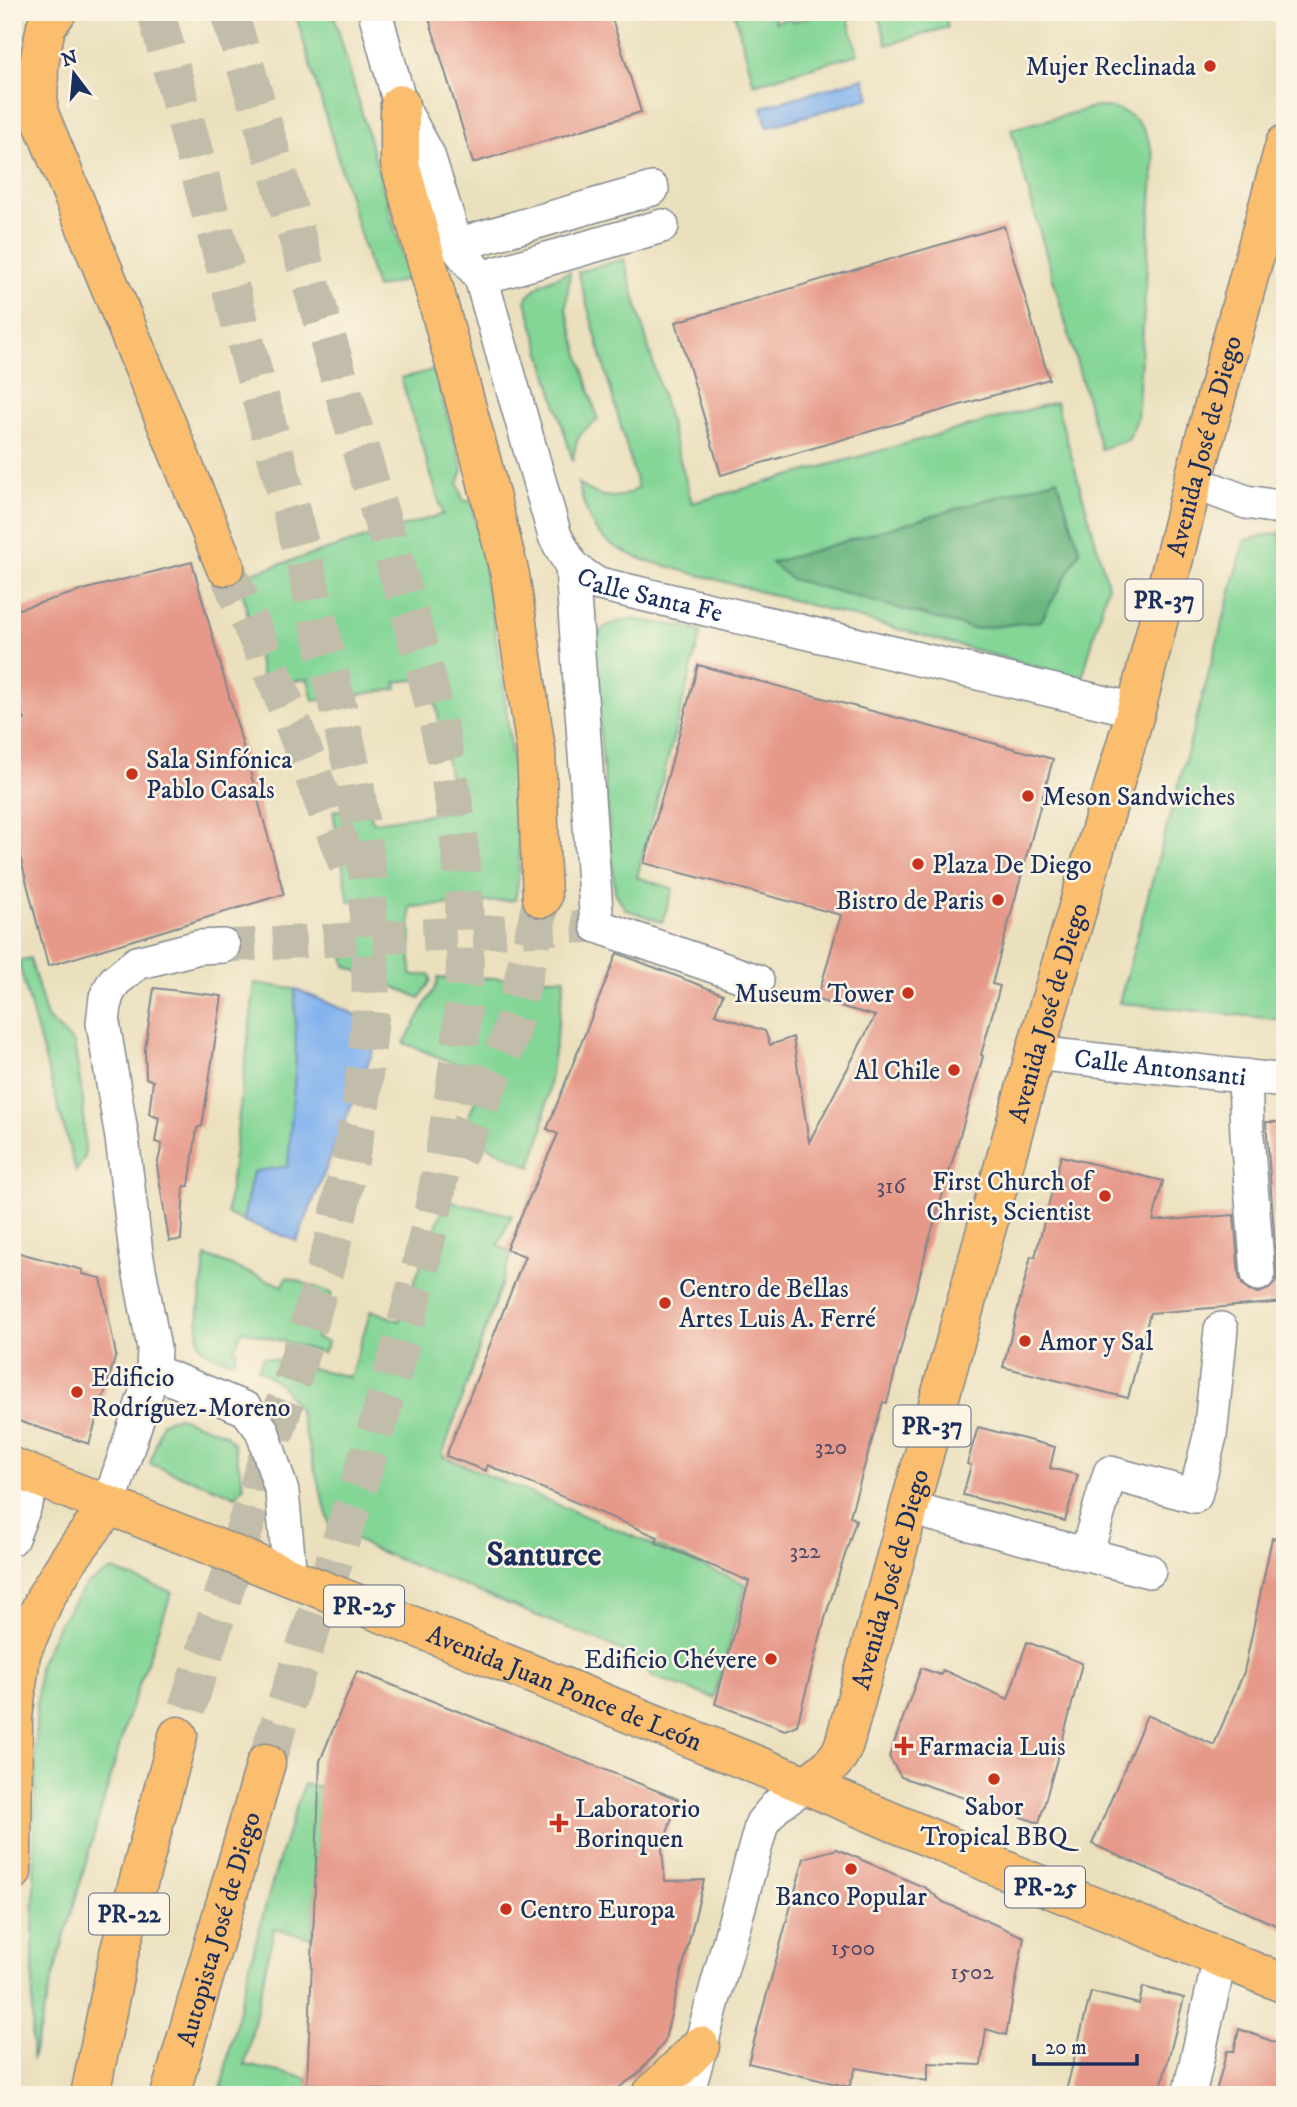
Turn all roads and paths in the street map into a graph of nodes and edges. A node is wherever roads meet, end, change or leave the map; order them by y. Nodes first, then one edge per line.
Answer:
1 (57, 12) edge
2 (375, 12) edge
3 (25, 104) edge
4 (400, 104) junction
5 (1285, 144) edge
6 (652, 189) dead end
7 (662, 226) dead end
8 (456, 245) junction
9 (481, 278) junction
10 (1193, 482) junction
11 (1285, 508) edge
12 (225, 566) tunnel mouth
13 (572, 567) junction
14 (1136, 710) junction
15 (542, 898) tunnel mouth
16 (223, 946) tunnel mouth
17 (757, 981) dead end
18 (1035, 1053) junction
19 (1245, 1076) junction
20 (1285, 1081) edge
21 (1258, 1274) dead end
22 (1221, 1329) dead end
23 (153, 1371) junction
24 (24, 1472) edge
25 (108, 1507) junction
26 (909, 1508) junction
27 (12, 1538) edge
28 (1086, 1555) junction
29 (1149, 1571) dead end
30 (290, 1577) junction
31 (178, 1736) tunnel mouth
32 (267, 1763) tunnel mouth
33 (806, 1785) junction
34 (12, 1872) edge
35 (1220, 1958) junction
36 (1285, 1984) edge
37 (700, 2046) junction
38 (90, 2095) edge
39 (170, 2095) edge
40 (651, 2095) edge
41 (687, 2095) edge
42 (1189, 2095) edge

1 - 3 main road
2 - 4 street, Calle Santa Fe
3 - 12 main road
4 - 8 street, Calle Santa Fe
4 - 15 main road
5 - 10 main road, Avenida José de Diego / PR-37
6 - 8 street
7 - 9 street
8 - 9 street, Calle Santa Fe
9 - 13 street, Calle Santa Fe
10 - 11 street
10 - 14 main road, Avenida José de Diego / PR-37
13 - 14 street, Calle Santa Fe
13 - 17 street
14 - 18 main road, Avenida José de Diego / PR-37
16 - 23 street
18 - 19 street, Calle Antonsanti
18 - 26 main road, Avenida José de Diego / PR-37
19 - 20 street, Calle Antonsanti
19 - 21 street
22 - 28 street
23 - 25 street
23 - 30 street
24 - 25 main road, Avenida Juan Ponce de León / PR-25
24 - 27 street
25 - 30 main road, Avenida Juan Ponce de León / PR-25
25 - 34 main road
26 - 28 street
26 - 33 main road, Avenida José de Diego / PR-37
28 - 29 street
30 - 33 main road, Avenida Juan Ponce de León / PR-25
31 - 38 main road, PR-22
32 - 39 main road, Autopista José de Diego
33 - 35 main road, PR-25
33 - 37 street, PR-37
35 - 36 main road, PR-25
35 - 42 street
37 - 40 main road
37 - 41 street, PR-37

